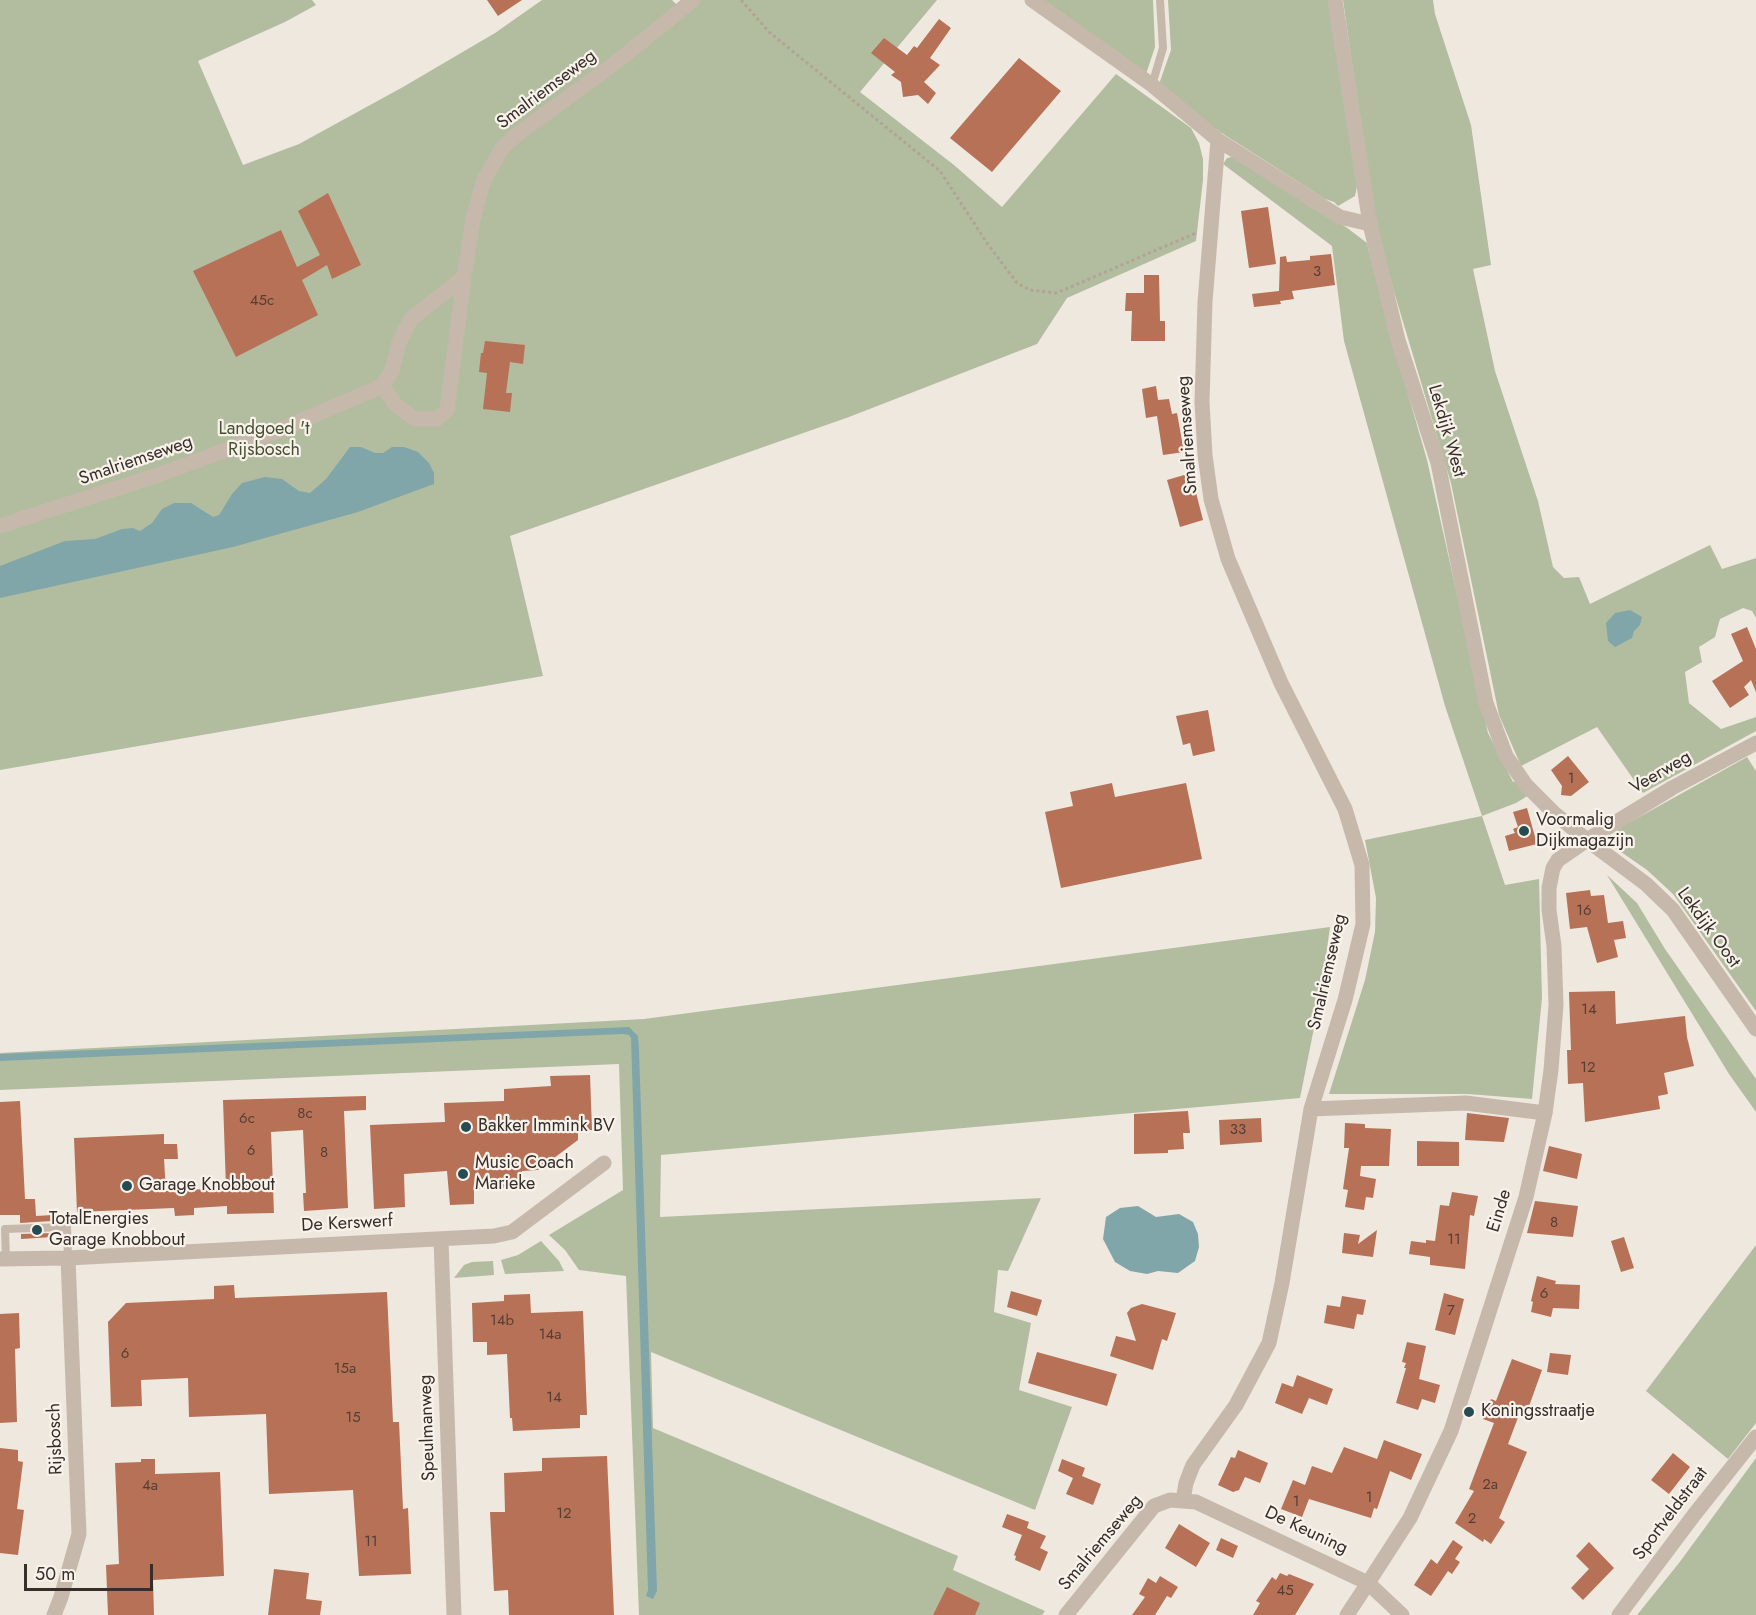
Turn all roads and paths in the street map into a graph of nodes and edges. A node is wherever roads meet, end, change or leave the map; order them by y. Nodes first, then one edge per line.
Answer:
1 (693, 0) edge
2 (741, 0) edge
3 (1032, 0) edge
4 (1160, 0) edge
5 (1335, 0) edge
6 (1152, 85) junction
7 (1218, 140) junction
8 (1370, 224) junction
9 (1210, 232) junction
10 (464, 277) junction
11 (431, 305) junction
12 (458, 323) junction
13 (382, 386) junction
14 (0, 526) edge
15 (1756, 743) edge
16 (1587, 840) junction
17 (1756, 1029) edge
18 (1311, 1109) junction
19 (1545, 1113) junction
20 (604, 1163) dead end
21 (441, 1239) junction
22 (68, 1258) junction
23 (3, 1259) edge
24 (1756, 1437) edge
25 (1183, 1500) junction
26 (1368, 1582) junction
27 (54, 1615) edge
28 (454, 1615) edge
29 (1066, 1615) edge
30 (1347, 1615) edge
31 (1402, 1615) edge
32 (1619, 1615) edge

1 - 10 street, Smalriemseweg
2 - 9 path
3 - 6 street
4 - 6 lane
5 - 8 street, Lekdijk West
6 - 7 street
7 - 8 street
7 - 9 street, Smalriemseweg
8 - 16 street, Lekdijk West
9 - 18 street, Smalriemseweg
10 - 11 street
10 - 12 street, Smalriemseweg
11 - 12 street
11 - 13 street
12 - 13 street, Smalriemseweg
13 - 14 street, Smalriemseweg
15 - 16 street, Veerweg
16 - 17 street, Lekdijk Oost
16 - 19 street, Einde
18 - 19 street
18 - 25 street, Smalriemseweg
19 - 26 street, Einde
20 - 21 street, De Kerswerf
21 - 22 street, De Kerswerf
21 - 28 street, Speulmanweg
22 - 23 street, De Kerswerf
22 - 23 lane, De Kerswerf
22 - 27 street, Rijsbosch
24 - 32 street, Sportveldstraat
25 - 26 street, De Keuning
25 - 29 street, Smalriemseweg
26 - 30 street, Einde
26 - 31 street, De Keuning

